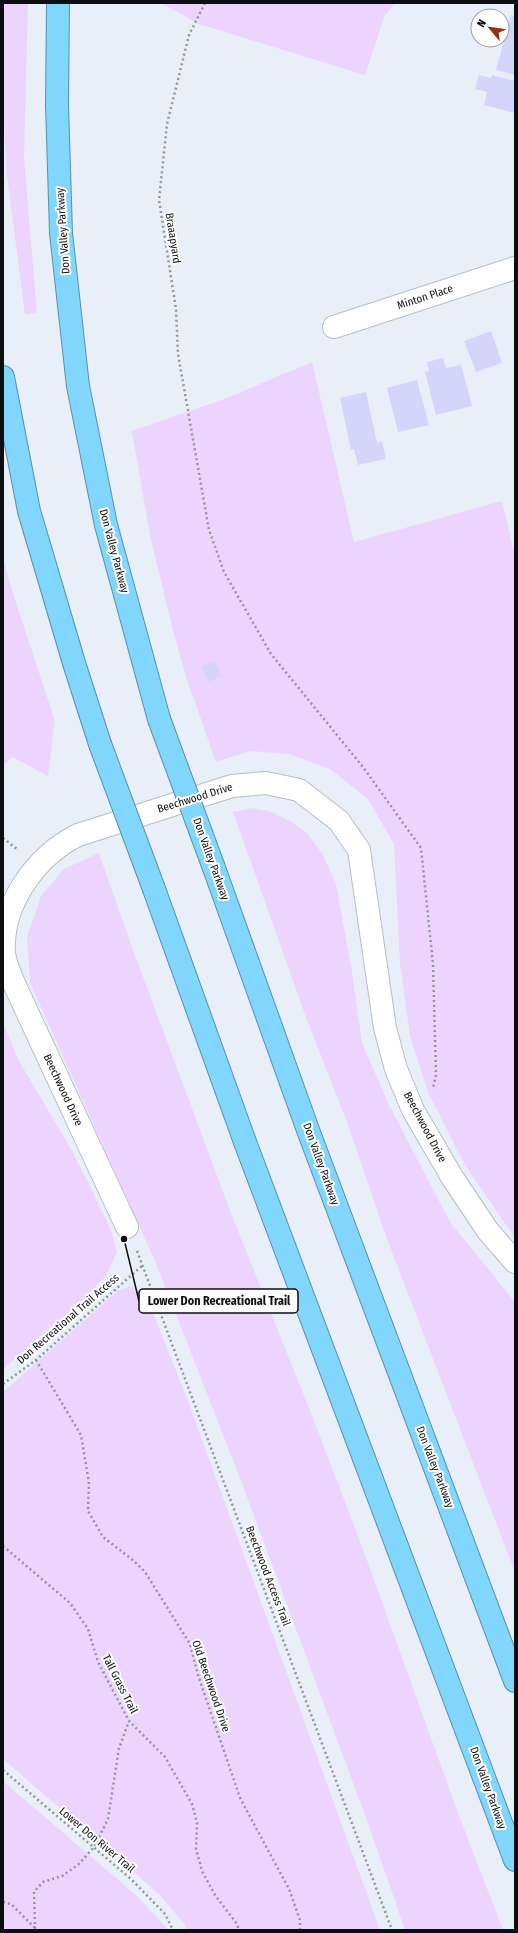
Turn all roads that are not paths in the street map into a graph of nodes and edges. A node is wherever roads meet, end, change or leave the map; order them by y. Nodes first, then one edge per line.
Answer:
1 (58, 3) edge
2 (515, 268) edge
3 (334, 326) dead end
4 (3, 377) edge
5 (127, 1227) road end
6 (515, 1262) edge
7 (515, 1681) edge
8 (515, 1860) edge

1 - 7 highway, Don Valley Parkway, bridge
2 - 3 street, Minton Place
4 - 8 highway, Don Valley Parkway, bridge
5 - 6 street, Beechwood Drive

